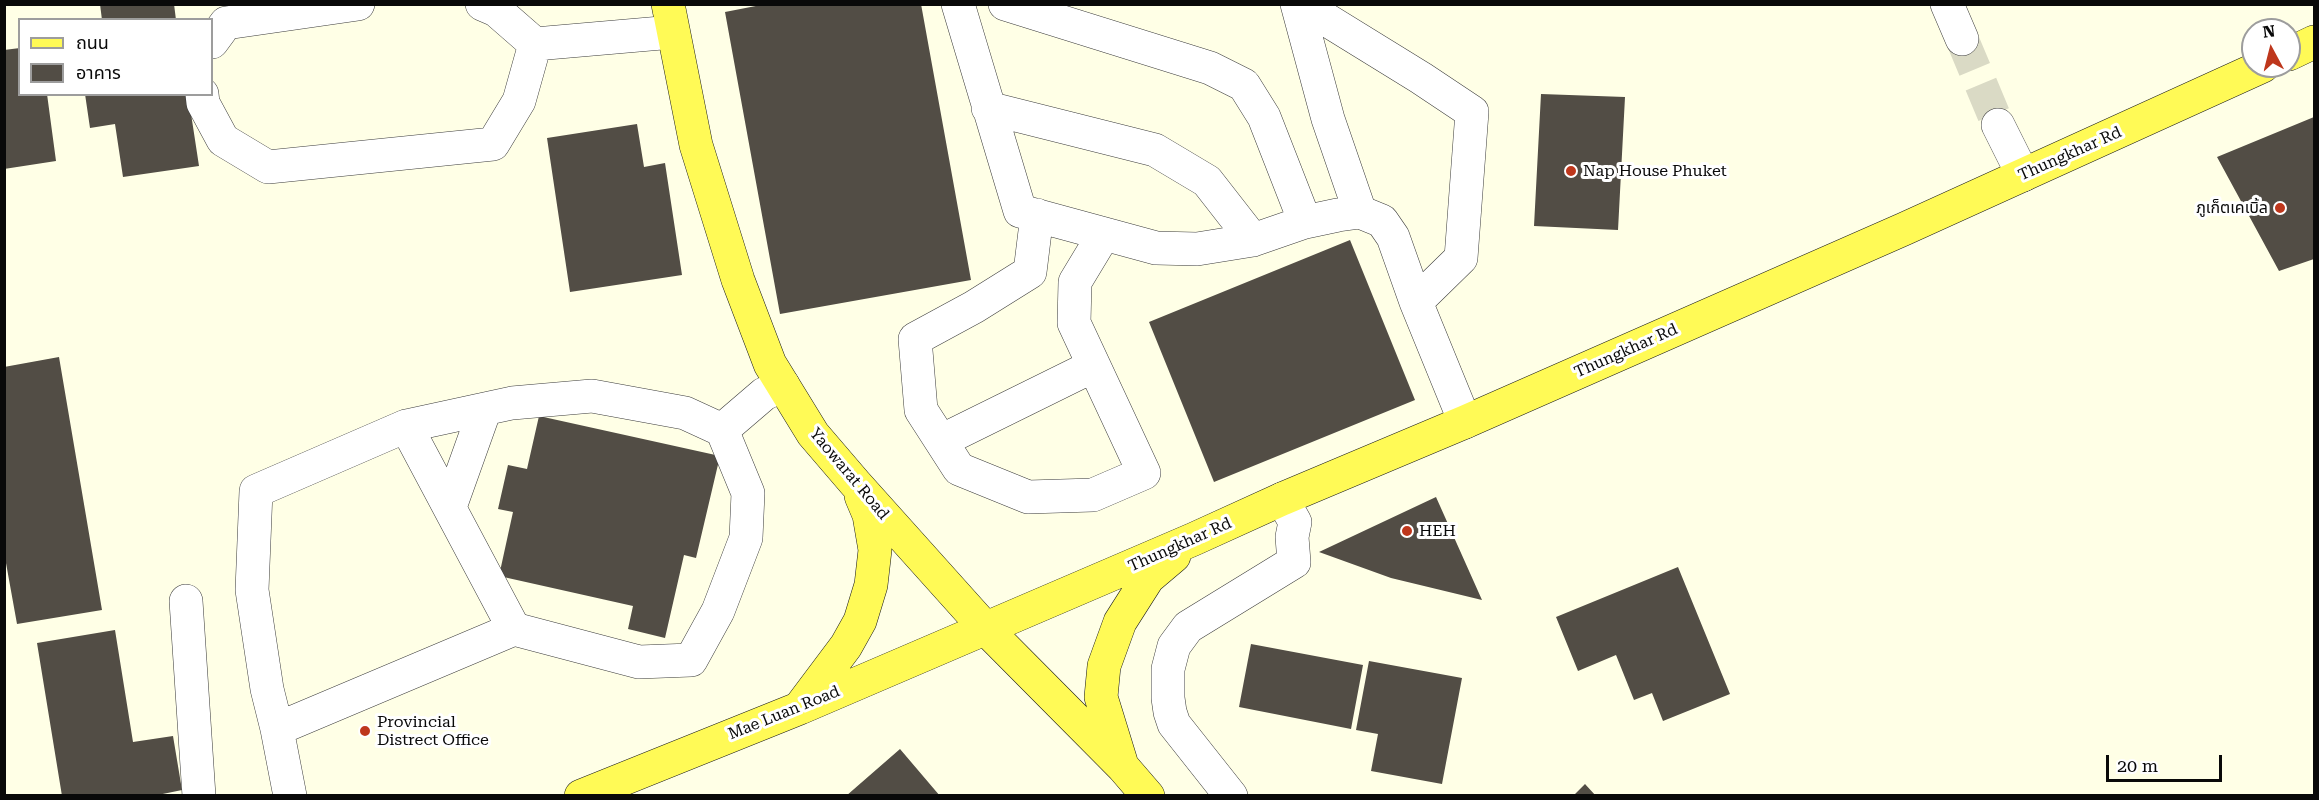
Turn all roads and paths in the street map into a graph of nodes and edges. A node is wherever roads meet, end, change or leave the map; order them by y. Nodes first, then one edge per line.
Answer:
1 (358, 4) edge
2 (482, 4) edge
3 (958, 4) edge
4 (1005, 4) edge
5 (1299, 4) edge
6 (1947, 4) edge
7 (671, 18) edge
8 (1962, 39) tunnel mouth
9 (213, 41) edge
10 (535, 44) junction
11 (2241, 76) edge
12 (202, 96) edge
13 (988, 108) junction
14 (1998, 124) tunnel mouth
15 (2023, 175) junction
16 (1360, 212) junction
17 (1037, 215) junction
18 (1305, 222) junction
19 (1104, 234) junction
20 (1253, 240) junction
21 (1416, 302) junction
22 (1094, 366) junction
23 (783, 385) junction
24 (485, 409) junction
25 (1465, 422) junction
26 (406, 426) junction
27 (722, 430) junction
28 (941, 441) junction
29 (855, 483) junction
30 (1282, 499) junction
31 (450, 507) junction
32 (1194, 539) junction
33 (186, 601) dead end
34 (514, 629) junction
35 (986, 629) junction
36 (800, 708) junction
37 (277, 729) junction
38 (1123, 767) junction
39 (199, 795) edge
40 (290, 795) edge
41 (581, 795) edge
42 (1148, 795) edge
43 (1231, 795) edge

1 - 9 street
2 - 10 street
3 - 13 street
4 - 18 street
5 - 16 street
5 - 21 street
6 - 8 street
7 - 10 street
7 - 23 main road, Yaowarat Road
10 - 12 street
11 - 15 main road, Thungkhar Rd
13 - 17 street
13 - 20 street
14 - 15 street
15 - 25 main road, Thungkhar Rd
16 - 18 street
16 - 21 street
17 - 19 street
17 - 28 street
18 - 20 street
19 - 20 street
19 - 22 street
21 - 25 street
22 - 28 street
22 - 28 street
23 - 27 street
23 - 29 main road, Yaowarat Road
24 - 26 street
24 - 27 street
24 - 31 street
25 - 30 main road, Thungkhar Rd
26 - 31 street
26 - 37 street
27 - 34 street
29 - 35 main road, Yaowarat Road
29 - 36 main road
30 - 32 main road, Thungkhar Rd
30 - 43 street
31 - 34 street
32 - 35 main road, Thungkhar Rd
32 - 38 main road
33 - 39 street
34 - 37 street
35 - 36 main road, Mae Luan Road
35 - 38 main road, Yaowarat Road
36 - 41 main road, Mae Luan Road
37 - 40 street
38 - 42 main road, Yaowarat Road

